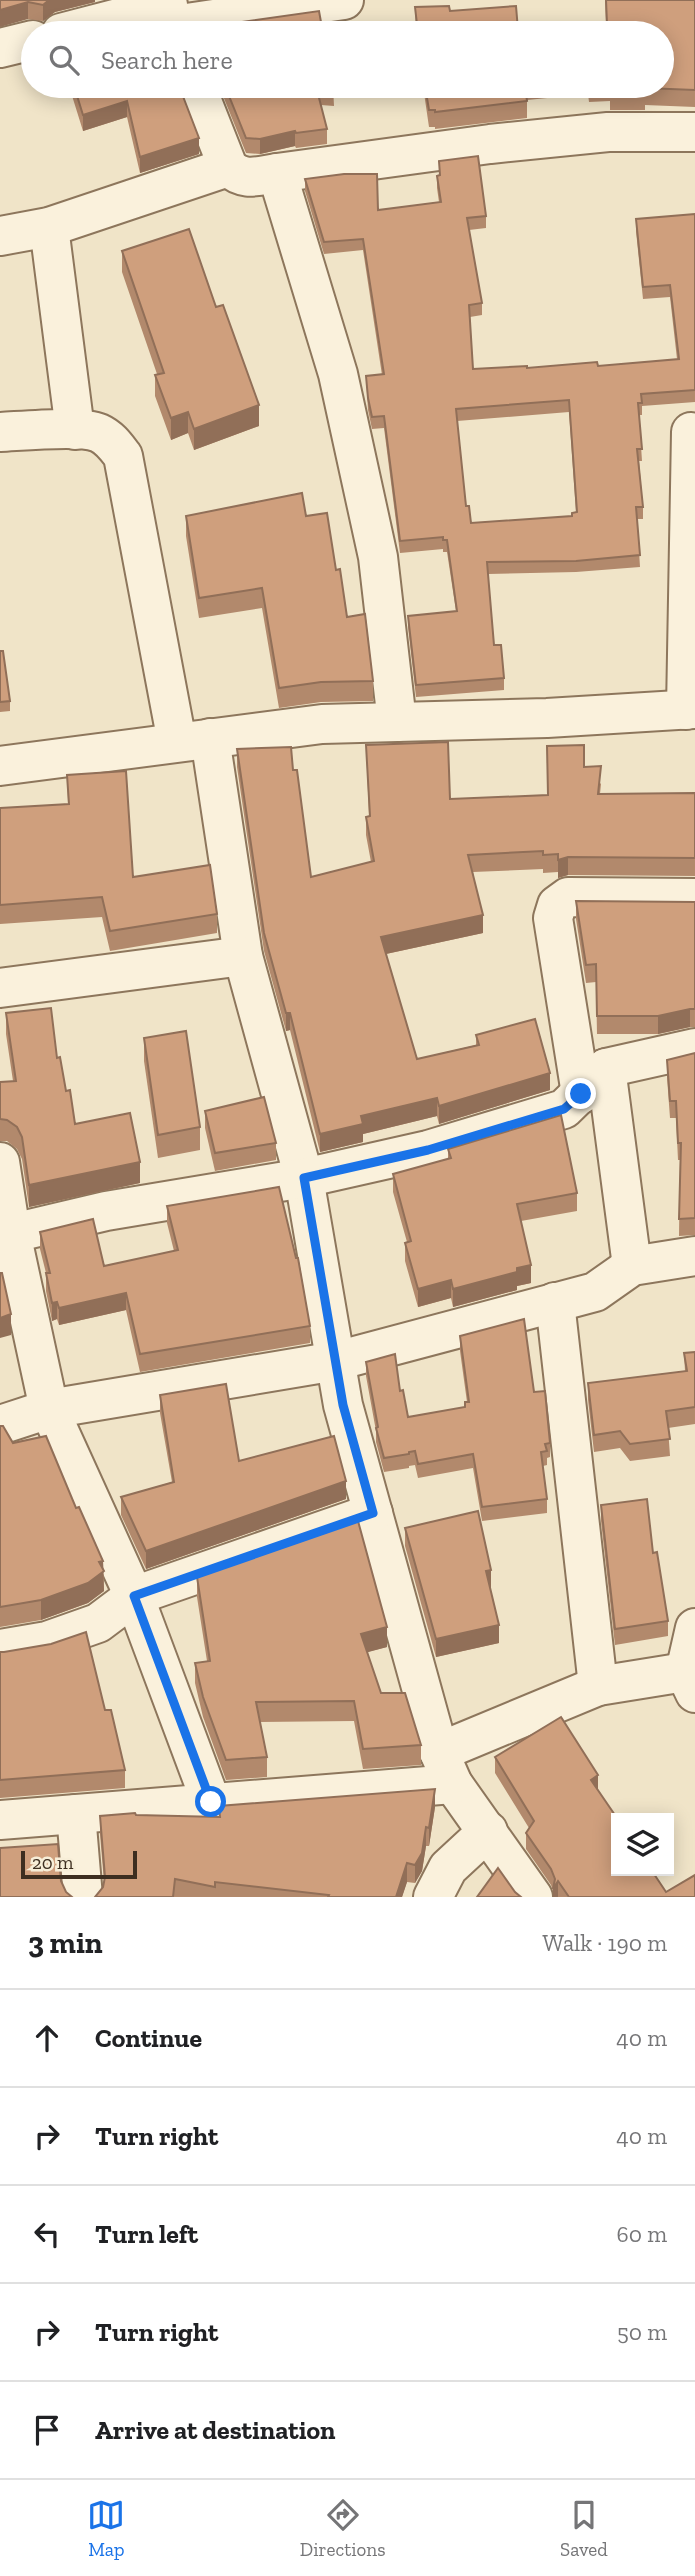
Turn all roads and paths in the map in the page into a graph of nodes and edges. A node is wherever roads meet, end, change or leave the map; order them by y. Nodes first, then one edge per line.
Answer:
1 (344, 0) edge
2 (171, 16) edge
3 (139, 21) edge
4 (21, 43) edge
5 (0, 48) edge
6 (201, 98) edge
7 (695, 132) edge
8 (228, 167) junction
9 (277, 173) junction
10 (49, 226) junction
11 (0, 236) edge
12 (75, 430) junction
13 (0, 432) edge
14 (691, 432) dead end
15 (690, 710) edge
16 (397, 722) junction
17 (193, 740) junction
18 (0, 766) edge
19 (695, 898) edge
20 (243, 957) junction
21 (0, 988) edge
22 (695, 1048) edge
23 (594, 1081) junction
24 (0, 1162) edge
25 (304, 1178) junction
26 (5, 1235) edge
27 (695, 1256) edge
28 (632, 1266) junction
29 (555, 1302) junction
30 (336, 1361) junction
31 (49, 1409) junction
32 (0, 1425) edge
33 (373, 1513) junction
34 (134, 1596) junction
35 (695, 1629) edge
36 (0, 1648) edge
37 (690, 1682) edge
38 (598, 1686) junction
39 (446, 1768) junction
40 (211, 1802) junction
41 (76, 1814) junction
42 (0, 1820) edge
43 (488, 1831) junction
44 (83, 1897) edge
45 (433, 1897) edge
46 (533, 1897) edge

1 - 2 street
2 - 3 street
4 - 5 street
6 - 8 street
7 - 9 street
8 - 9 street
8 - 10 street
9 - 16 street
10 - 11 street
10 - 12 street
12 - 13 street
12 - 17 street
14 - 15 street
15 - 16 street
16 - 17 street
17 - 18 street
17 - 20 street
19 - 23 street
20 - 21 street
20 - 25 street
22 - 23 street
23 - 25 street
23 - 28 street
24 - 26 street
25 - 26 street
25 - 30 street
26 - 31 street
27 - 28 street
28 - 29 street
29 - 30 street
29 - 38 street
30 - 31 street
30 - 33 street
31 - 32 street
31 - 34 street
33 - 34 street
33 - 39 street
34 - 36 street
34 - 40 street
35 - 37 street
37 - 38 street
38 - 39 street
39 - 40 street
39 - 43 street
40 - 41 street
41 - 42 street
41 - 44 street
43 - 45 street
43 - 46 street

